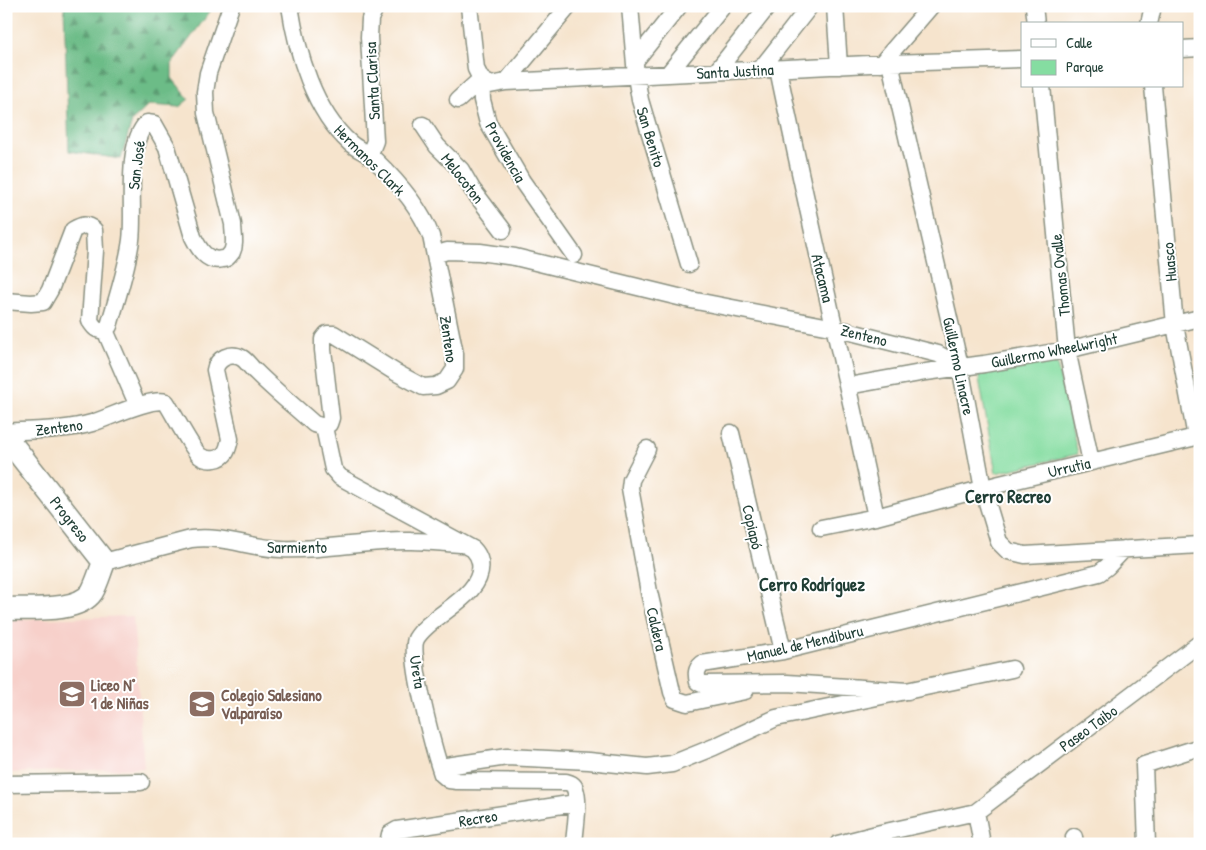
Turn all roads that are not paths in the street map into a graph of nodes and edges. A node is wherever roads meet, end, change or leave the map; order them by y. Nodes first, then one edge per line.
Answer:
1 (231, 6) edge
2 (290, 6) edge
3 (376, 6) edge
4 (470, 6) edge
5 (569, 6) edge
6 (630, 6) edge
7 (679, 6) edge
8 (723, 6) edge
9 (768, 6) edge
10 (810, 6) edge
11 (835, 6) edge
12 (931, 6) edge
13 (1034, 6) edge
14 (1153, 6) edge
15 (1036, 22) edge
16 (1150, 22) edge
17 (1200, 48) edge
18 (1184, 49) edge
19 (1021, 59) edge
20 (888, 60) junction
21 (839, 66) junction
22 (635, 68) junction
23 (778, 69) junction
24 (760, 70) junction
25 (716, 72) junction
26 (668, 74) junction
27 (481, 79) junction
28 (506, 82) junction
29 (1042, 88) edge
30 (1153, 88) edge
31 (458, 100) dead end
32 (422, 125) dead end
33 (369, 156) junction
34 (503, 230) dead end
35 (435, 255) junction
36 (574, 255) dead end
37 (690, 264) dead end
38 (6, 300) edge
39 (1200, 318) edge
40 (1175, 325) junction
41 (835, 328) junction
42 (105, 330) junction
43 (1067, 350) junction
44 (960, 366) junction
45 (848, 386) junction
46 (138, 406) junction
47 (324, 427) junction
48 (6, 432) edge
49 (731, 433) dead end
50 (1198, 436) edge
51 (6, 437) edge
52 (647, 449) dead end
53 (1091, 462) junction
54 (983, 489) junction
55 (876, 517) junction
56 (822, 528) dead end
57 (465, 545) junction
58 (1200, 545) edge
59 (1124, 550) junction
60 (104, 562) junction
61 (6, 609) edge
62 (1200, 644) edge
63 (783, 651) junction
64 (1012, 669) dead end
65 (787, 682) junction
66 (908, 691) junction
67 (1200, 747) edge
68 (474, 751) dead end
69 (566, 759) junction
70 (440, 767) junction
71 (141, 782) dead end
72 (6, 784) edge
73 (576, 803) junction
74 (976, 812) junction
75 (882, 838) edge
76 (388, 844) edge
77 (574, 844) edge
78 (838, 844) edge
79 (982, 844) edge
80 (1147, 844) edge

1 - 42 street, San José
2 - 33 street, Hermanos Clark
3 - 33 street, Santa Clarisa
4 - 27 street, Providencia
5 - 28 street
6 - 22 street, San Benito
7 - 22 street
8 - 26 street
9 - 25 street
10 - 24 street
11 - 21 street
12 - 20 street
13 - 15 street
14 - 16 street
17 - 18 street
19 - 20 street, Santa Justina
20 - 21 street, Santa Justina
20 - 44 street, Guillermo Linacre
21 - 23 street, Santa Justina
22 - 26 street, Santa Justina
22 - 28 street, Santa Justina
22 - 37 street, San Benito
23 - 24 street, Santa Justina
23 - 41 street, Atacama
24 - 25 street, Santa Justina
25 - 26 street, Santa Justina
27 - 28 street, Santa Justina
27 - 31 street
27 - 36 street, Providencia
29 - 43 street, Thomas Ovalle
30 - 40 street, Huasco
32 - 34 street, Melocoton
33 - 35 street, Hermanos Clark
35 - 41 street, Zenteno
35 - 47 street, Zenteno
38 - 42 street
39 - 40 street, Guillermo Wheelwright
40 - 43 street, Guillermo Wheelwright
40 - 50 street, Huasco
41 - 44 street, Zenteno
41 - 45 street, Atacama
42 - 46 street
43 - 44 street, Guillermo Wheelwright
43 - 53 street, Thomas Ovalle
44 - 45 street, Guillermo Wheelwright
44 - 54 street, Guillermo Linacre
45 - 55 street, Atacama
46 - 47 street, Zenteno
46 - 48 street, Zenteno
47 - 57 street, Ureta
49 - 63 street, Copiapó
50 - 53 street, Urrutia
51 - 60 street, Progreso
52 - 65 street, Caldera
53 - 54 street, Urrutia
54 - 55 street, Urrutia
54 - 59 street, Guillermo Linacre
55 - 56 street, Urrutia
57 - 60 street, Sarmiento
57 - 70 street, Ureta
58 - 59 street
59 - 63 street, Manuel de Mendiburu
60 - 61 street
62 - 74 street, Paseo Taibo
63 - 65 street, Manuel de Mendiburu
64 - 66 street, Manuel de Mendiburu
65 - 66 street, Manuel de Mendiburu
66 - 69 street, Manuel de Mendiburu
67 - 80 street
68 - 69 street, Manuel de Mendiburu
69 - 70 street, Manuel de Mendiburu
70 - 73 street
71 - 72 street
73 - 76 street, Recreo
73 - 77 street
74 - 75 street
74 - 79 street
75 - 78 street

